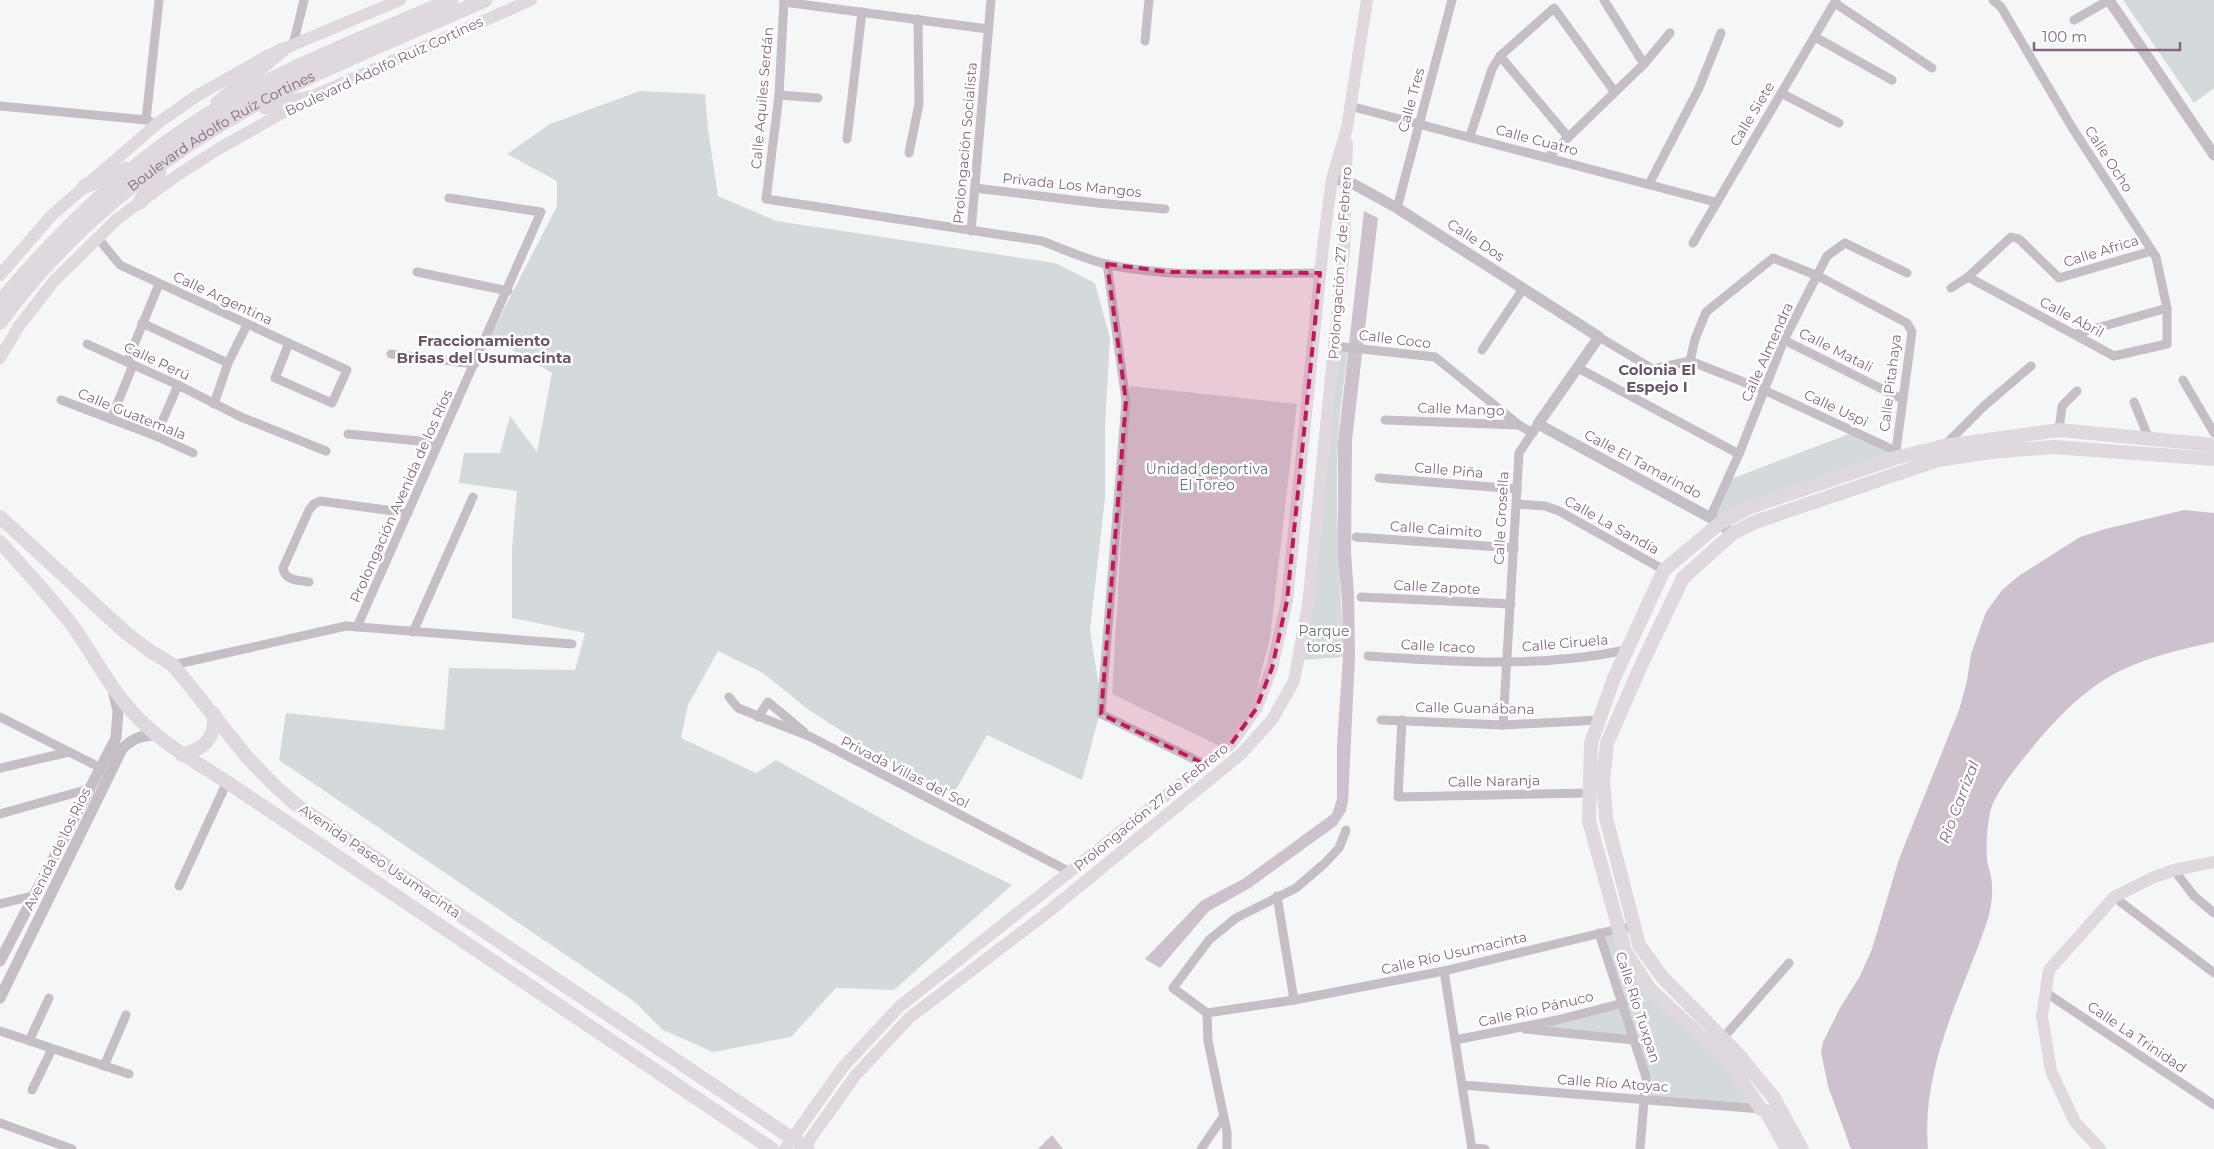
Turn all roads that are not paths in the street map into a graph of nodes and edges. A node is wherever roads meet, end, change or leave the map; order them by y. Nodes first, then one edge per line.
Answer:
1 (159, 0) edge
2 (304, 0) edge
3 (400, 0) edge
4 (451, 0) edge
5 (485, 0) edge
6 (531, 0) edge
7 (991, 0) edge
8 (1149, 0) edge
9 (1367, 0) edge
10 (1452, 0) edge
11 (1604, 0) edge
12 (1993, 0) edge
13 (2109, 0) edge
14 (784, 1) edge
15 (1836, 1) edge
16 (862, 12) junction
17 (918, 19) junction
18 (2074, 20) dead end
19 (988, 29) junction
20 (1670, 33) dead end
21 (1721, 33) dead end
22 (1815, 37) junction
23 (1145, 41) dead end
24 (288, 48) junction
25 (1500, 56) junction
26 (1644, 64) junction
27 (1932, 68) dead end
28 (1892, 80) dead end
29 (1614, 92) junction
30 (1780, 93) junction
31 (779, 95) junction
32 (309, 98) junction
33 (818, 98) dead end
34 (0, 106) edge
35 (1350, 106) junction
36 (242, 113) junction
37 (152, 121) junction
38 (198, 122) junction
39 (1839, 123) dead end
40 (1418, 124) junction
41 (1347, 128) junction
42 (1470, 136) junction
43 (1568, 137) junction
44 (847, 139) dead end
45 (2212, 150) edge
46 (909, 152) dead end
47 (172, 156) junction
48 (1548, 157) junction
49 (140, 164) junction
50 (1332, 179) junction
51 (1348, 181) junction
52 (1649, 184) junction
53 (85, 186) junction
54 (975, 188) junction
55 (449, 198) dead end
56 (766, 199) joint
57 (140, 202) junction
58 (1715, 202) junction
59 (1397, 208) junction
60 (1165, 209) dead end
61 (971, 231) junction
62 (98, 238) junction
63 (1693, 243) dead end
64 (2152, 251) junction
65 (1107, 264) junction
66 (417, 272) dead end
67 (1320, 273) junction
68 (1907, 273) dead end
69 (0, 275) edge
70 (1818, 276) junction
71 (1968, 277) junction
72 (160, 284) junction
73 (1951, 288) dead end
74 (1523, 289) junction
75 (508, 290) junction
76 (0, 302) edge
77 (2167, 308) junction
78 (0, 322) edge
79 (142, 323) junction
80 (247, 325) junction
81 (2076, 334) junction
82 (1599, 338) junction
83 (1784, 340) junction
84 (289, 343) junction
85 (88, 344) dead end
86 (2168, 344) joint
87 (1334, 346) junction
88 (1482, 350) dead end
89 (390, 354) dead end
90 (0, 358) edge
91 (1690, 361) junction
92 (130, 363) junction
93 (228, 363) junction
94 (475, 364) junction
95 (2031, 366) dead end
96 (1578, 368) junction
97 (2183, 380) dead end
98 (178, 385) junction
99 (1764, 390) junction
100 (2077, 391) dead end
101 (1902, 399) junction
102 (61, 400) dead end
103 (2134, 402) dead end
104 (214, 404) junction
105 (111, 418) junction
106 (1385, 420) dead end
107 (1519, 425) junction
108 (1536, 429) junction
109 (2059, 430) junction
110 (2214, 433) edge
111 (348, 434) dead end
112 (156, 436) junction
113 (2149, 438) junction
114 (439, 443) junction
115 (2214, 445) edge
116 (1944, 446) junction
117 (326, 452) dead end
118 (193, 453) dead end
119 (1739, 454) junction
120 (1895, 455) junction
121 (2214, 459) edge
122 (1379, 478) dead end
123 (1518, 489) junction
124 (473, 497) dead end
125 (1517, 504) junction
126 (408, 513) junction
127 (0, 517) edge
128 (1715, 520) junction
129 (1732, 534) junction
130 (1356, 537) dead end
131 (0, 542) edge
132 (1514, 548) junction
133 (1664, 570) junction
134 (309, 582) dead end
135 (72, 583) junction
136 (1361, 597) dead end
137 (54, 602) junction
138 (1511, 604) junction
139 (358, 627) junction
140 (413, 632) junction
141 (572, 644) dead end
142 (1626, 650) junction
143 (1368, 656) dead end
144 (1507, 662) junction
145 (173, 664) junction
146 (112, 686) junction
147 (729, 697) dead end
148 (214, 714) junction
149 (758, 717) junction
150 (0, 718) edge
151 (1381, 720) dead end
152 (1402, 720) junction
153 (1599, 720) junction
154 (1503, 725) junction
155 (158, 735) junction
156 (811, 738) junction
157 (69, 752) junction
158 (182, 755) junction
159 (1206, 765) junction
160 (0, 768) edge
161 (101, 768) junction
162 (227, 782) junction
163 (89, 789) junction
164 (1590, 792) junction
165 (0, 814) edge
166 (1346, 830) dead end
167 (2214, 862) edge
168 (2174, 870) junction
169 (1070, 872) junction
170 (179, 886) dead end
171 (32, 896) junction
172 (1277, 896) junction
173 (2114, 898) junction
174 (0, 904) edge
175 (2214, 913) edge
176 (1634, 927) junction
177 (1618, 929) junction
178 (1599, 933) junction
179 (0, 960) edge
180 (1789, 963) dead end
181 (1444, 971) junction
182 (2214, 973) edge
183 (2045, 992) junction
184 (0, 998) edge
185 (49, 998) dead end
186 (1294, 1000) junction
187 (1623, 1002) junction
188 (1207, 1013) junction
189 (126, 1015) dead end
190 (1515, 1028) junction
191 (0, 1031) edge
192 (1723, 1038) junction
193 (1455, 1040) junction
194 (1634, 1040) junction
195 (29, 1041) junction
196 (52, 1048) junction
197 (104, 1066) junction
198 (129, 1074) dead end
199 (1462, 1085) junction
200 (32, 1090) dead end
201 (1644, 1100) junction
202 (2214, 1105) edge
203 (1761, 1109) junction
204 (1223, 1117) junction
205 (0, 1123) edge
206 (788, 1144) edge
207 (56, 1146) edge
208 (805, 1148) edge
209 (1472, 1148) edge
210 (72, 1149) edge
211 (772, 1149) edge
212 (1201, 1149) edge
213 (1227, 1149) edge
214 (1485, 1149) edge
215 (1640, 1149) edge
216 (1787, 1149) edge
217 (1802, 1149) edge
218 (2100, 1149) edge

1 - 37 street
2 - 24 street
3 - 24 main road
4 - 38 highway, Boulevard Adolfo Ruíz Cortines
5 - 36 highway, Boulevard Adolfo Ruíz Cortines
6 - 32 main road, Boulevard Adolfo Ruiz Cortines
7 - 19 street, Prolongación Socialista
8 - 23 street
9 - 35 main road
10 - 40 street, Calle Tres
11 - 26 street
12 - 64 street, Calle Ocho
13 - 18 street
13 - 45 street
14 - 16 street
14 - 31 street, Calle Aquiles Serdán
15 - 22 street, Calle Siete
15 - 27 street
16 - 17 street
16 - 44 street
17 - 19 street
17 - 46 street
19 - 54 street, Prolongación Socialista
20 - 26 street
21 - 52 street
22 - 28 street
22 - 30 street, Calle Siete
24 - 37 main road
24 - 38 highway
25 - 29 street
25 - 42 street
25 - 43 street
26 - 29 street
29 - 43 street
30 - 39 street
30 - 58 street, Calle Siete
31 - 33 street
31 - 56 street, Calle Aquiles Serdán
32 - 36 highway
32 - 57 main road, Boulevard Adolfo Ruiz Cortines
34 - 37 street
35 - 40 street, Calle Cuatro
35 - 41 main road
36 - 47 highway, Boulevard Adolfo Ruíz Cortines
37 - 53 main road
38 - 49 highway, Boulevard Adolfo Ruíz Cortines
40 - 42 street, Calle Cuatro
40 - 59 street, Calle Tres
41 - 50 main road, Prolongación 27 de Febrero
41 - 51 main road, Prolongación 27 de Febrero
42 - 48 street, Calle Cuatro
43 - 48 street
47 - 57 highway
47 - 78 highway, Boulevard Adolfo Ruíz Cortines
48 - 52 street, Calle Cuatro
49 - 53 highway
49 - 76 highway, Boulevard Adolfo Ruíz Cortines
50 - 51 street, Calle Dos
50 - 67 main road, Prolongación 27 de Febrero
51 - 59 street, Calle Dos
51 - 87 main road, Prolongación 27 de Febrero
52 - 58 street, Calle Cuatro
53 - 69 main road
54 - 60 street, Privada Los Mangos
54 - 61 street, Prolongación Socialista
55 - 75 street, Prolongación Avenida de los Ríos
56 - 61 street, Prolongación Socialista
57 - 62 main road, Boulevard Adolfo Ruiz Cortines
58 - 63 street, Calle Siete
59 - 74 street, Calle Dos
61 - 65 street
62 - 72 street, Calle Argentina
62 - 90 main road, Boulevard Adolfo Ruiz Cortines
64 - 71 street, Calle Africa
64 - 77 street, Calle Ocho
65 - 67 street
65 - 159 street
66 - 75 street
67 - 159 main road, Prolongación 27 de Febrero
68 - 70 street, Calle Almendra
70 - 83 street, Calle Almendra
70 - 91 street, Calle Pitahaya
70 - 101 street, Calle Pitahaya
71 - 73 street
71 - 81 street, Calle Abril
72 - 79 street
72 - 80 street, Calle Argentina
74 - 82 street, Calle Dos
74 - 88 street
75 - 94 street, Prolongación Avenida de los Ríos
77 - 81 street
77 - 86 street, Calle Ocho
79 - 92 street
79 - 93 street
80 - 84 street, Calle Argentina
80 - 93 street
81 - 86 street, Calle Abril
82 - 91 street
82 - 96 street, Calle Grosella
83 - 99 street, Calle Almendra
83 - 101 street, Calle Matali
84 - 84 street, Calle Argentina
85 - 92 street, Calle Perú
87 - 107 street, Calle Coco
87 - 208 main road, Prolongación 27 de Febrero
89 - 94 street
91 - 99 street, Calle Uspi
92 - 98 street, Calle Perú
92 - 105 street
93 - 104 street
94 - 114 street, Prolongación Avenida de los Ríos
95 - 116 street
96 - 108 street, Calle Grosella
96 - 119 street
97 - 110 street
98 - 104 street, Calle Perú
98 - 112 street
99 - 119 street, Calle Almendra
99 - 120 street, Calle Uspi
100 - 109 street
101 - 120 street, Calle Pitahaya
102 - 105 street, Calle Guatemala
103 - 113 street
104 - 117 street, Calle Perú
105 - 112 street, Calle Guatemala
106 - 107 street, Calle Mango
107 - 108 street, Calle Mango
108 - 123 street, Calle Grosella
108 - 128 street, Calle El Tamarindo
109 - 113 main road
109 - 116 main road
111 - 114 street
112 - 118 street, Calle Guatemala
113 - 115 main road
114 - 126 street, Prolongación Avenida de los Ríos
116 - 120 main road
119 - 128 street, Calle Almendra
120 - 128 main road
121 - 129 main road
122 - 123 street, Calle Piña
123 - 125 street, Calle Grosella
124 - 140 street
125 - 132 street, Calle Grosella
125 - 133 street, Calle La Sandía
126 - 134 street
126 - 139 street, Prolongación Avenida de los Ríos
127 - 135 main road, Avenida Paseo Usumacinta
128 - 129 street, Calle El Tamarindo
128 - 133 main road
129 - 176 main road
130 - 132 street, Calle Caimito
131 - 137 main road, Avenida Paseo Usumacinta
132 - 138 street, Calle Grosella
133 - 142 main road
135 - 137 main road
135 - 145 main road, Avenida Paseo Usumacinta
136 - 138 street, Calle Zapote
137 - 146 main road, Avenida Paseo Usumacinta
138 - 144 street, Calle Grosella
139 - 140 street
139 - 145 street
140 - 141 street
142 - 144 street, Calle Ciruela
142 - 153 main road
143 - 144 street, Calle Icaco
144 - 154 street, Calle Grosella
145 - 148 main road, Avenida Paseo Usumacinta
146 - 155 main road, Avenida Paseo Usumacinta
146 - 161 street, Avenida de los Rios
147 - 149 street, Privada Villas del Sol
148 - 158 main road
148 - 206 main road, Avenida Paseo Usumacinta
149 - 156 street, Privada Villas del Sol
149 - 156 street
150 - 157 street
151 - 152 street, Calle Guanábana
152 - 154 street, Calle Guanábana
152 - 164 street, Calle Naranja
153 - 154 street, Calle Guanábana
153 - 164 main road
155 - 158 main road, Avenida Paseo Usumacinta
155 - 184 street, Avenida de los Rios
156 - 169 street, Privada Villas del Sol
157 - 160 street
157 - 161 street
158 - 162 main road, Avenida Paseo Usumacinta
159 - 169 main road, Prolongación 27 de Febrero
161 - 163 street, Avenida de los Rios
162 - 170 street
162 - 211 main road, Avenida Paseo Usumacinta
163 - 165 street
163 - 171 street, Avenida de los Rios
164 - 177 main road
166 - 172 street
167 - 168 main road
168 - 173 main road
168 - 175 street
169 - 206 main road, Prolongación 27 de Febrero
171 - 174 street
171 - 179 street, Avenida de los Rios
172 - 186 street
172 - 188 street
173 - 182 street
173 - 183 main road
176 - 177 street, Calle Río Usumacinta
176 - 192 main road
177 - 178 street, Calle Río Usumacinta
177 - 203 main road
178 - 181 street, Calle Río Usumacinta
178 - 187 street, Calle Río Tuxpan
180 - 192 street
181 - 186 street, Calle Río Usumacinta
181 - 193 street
183 - 202 street, Calle La Trinidad
183 - 218 main road
185 - 195 street
186 - 188 street, Calle Río Usumacinta
187 - 190 street, Calle Río Pánuco
187 - 194 street, Calle Río Tuxpan
188 - 204 street
189 - 197 street
190 - 193 street, Calle Río Pánuco
190 - 194 street
191 - 195 street
192 - 217 main road
193 - 199 street
194 - 201 street, Calle Río Tuxpan
195 - 196 street
196 - 197 street
196 - 200 street
197 - 198 street
199 - 201 street, Calle Río Atoyac
199 - 209 street
201 - 203 street, Calle Río Atoyac
201 - 215 street, Calle Río Tuxpan
203 - 216 main road
204 - 212 street
204 - 213 street
205 - 207 street
206 - 208 main road, Avenida Paseo Usumacinta
207 - 210 street
209 - 214 street

